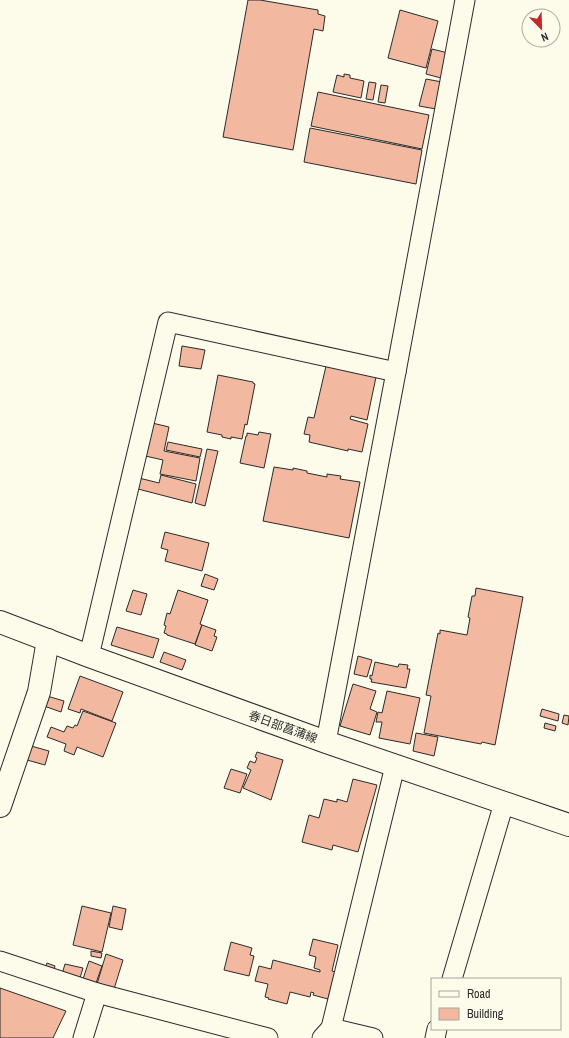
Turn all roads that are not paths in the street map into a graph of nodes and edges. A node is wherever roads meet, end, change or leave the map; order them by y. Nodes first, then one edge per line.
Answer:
1 (464, 0) edge
2 (396, 372) junction
3 (0, 622) edge
4 (48, 640) junction
5 (89, 656) junction
6 (326, 742) junction
7 (395, 766) junction
8 (504, 803) junction
9 (0, 806) edge
10 (569, 825) edge
11 (0, 961) edge
12 (452, 978) edge
13 (97, 993) junction
14 (327, 1033) edge
15 (83, 1038) edge
16 (268, 1038) edge
17 (373, 1038) edge

1 - 2 street
2 - 5 street
2 - 6 street
3 - 4 main road, 春日部菖蒲線
4 - 5 main road, 春日部菖蒲線
4 - 9 main road
5 - 6 main road, 春日部菖蒲線
6 - 7 main road, 春日部菖蒲線
7 - 8 main road, 春日部菖蒲線
7 - 14 street
8 - 10 main road, 春日部菖蒲線
8 - 12 street
11 - 13 street
13 - 15 street
13 - 16 street
14 - 17 street

